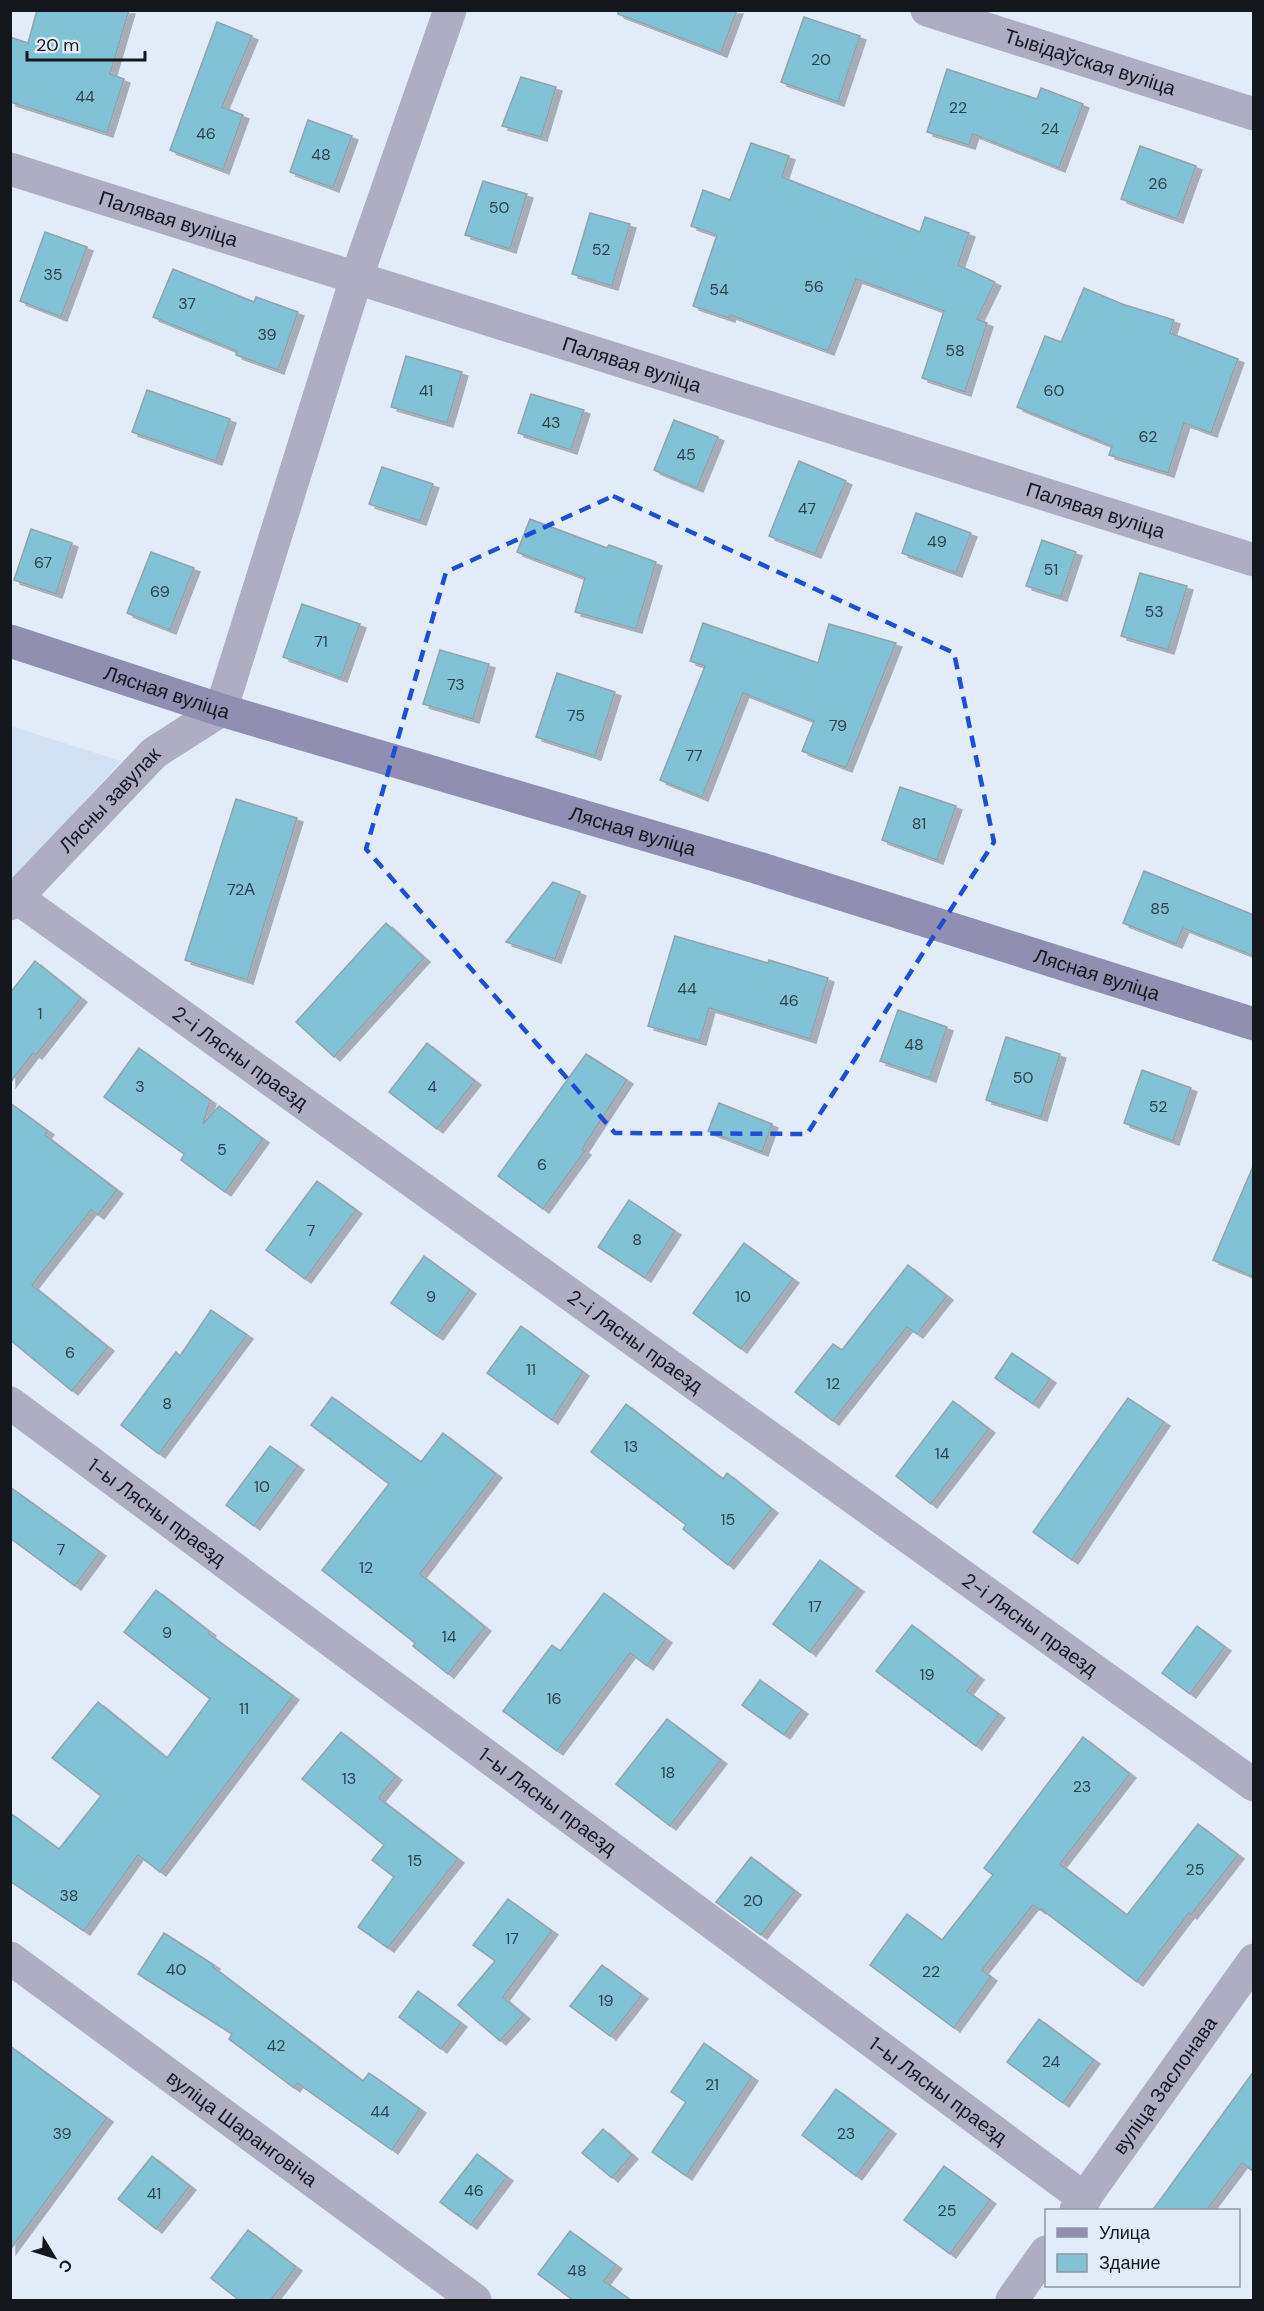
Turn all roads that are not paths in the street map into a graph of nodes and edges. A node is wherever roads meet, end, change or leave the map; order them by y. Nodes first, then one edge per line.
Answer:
1 (450, 10) edge
2 (927, 10) edge
3 (1254, 114) edge
4 (10, 169) edge
5 (356, 279) junction
6 (1254, 560) edge
7 (10, 641) edge
8 (221, 710) junction
9 (13, 900) edge
10 (1254, 1024) edge
11 (10, 1403) edge
12 (1254, 1785) edge
13 (10, 1958) edge
14 (1254, 1960) edge
15 (1080, 2205) edge
16 (1045, 2255) edge
17 (475, 2301) edge
18 (1012, 2301) edge

1 - 5 street
2 - 3 street, Тывідаўская вуліца
4 - 5 street, Палявая вуліца
5 - 6 street, Палявая вуліца
5 - 8 street
7 - 8 main road, Лясная вуліца
8 - 9 street, Лясны завулак
8 - 10 main road, Лясная вуліца
9 - 12 street, 2-і Лясны праезд
11 - 15 street, 1-ы Лясны праезд
13 - 17 street, вуліца Шаранговіча
14 - 15 street, вуліца Заслонава
16 - 18 street

